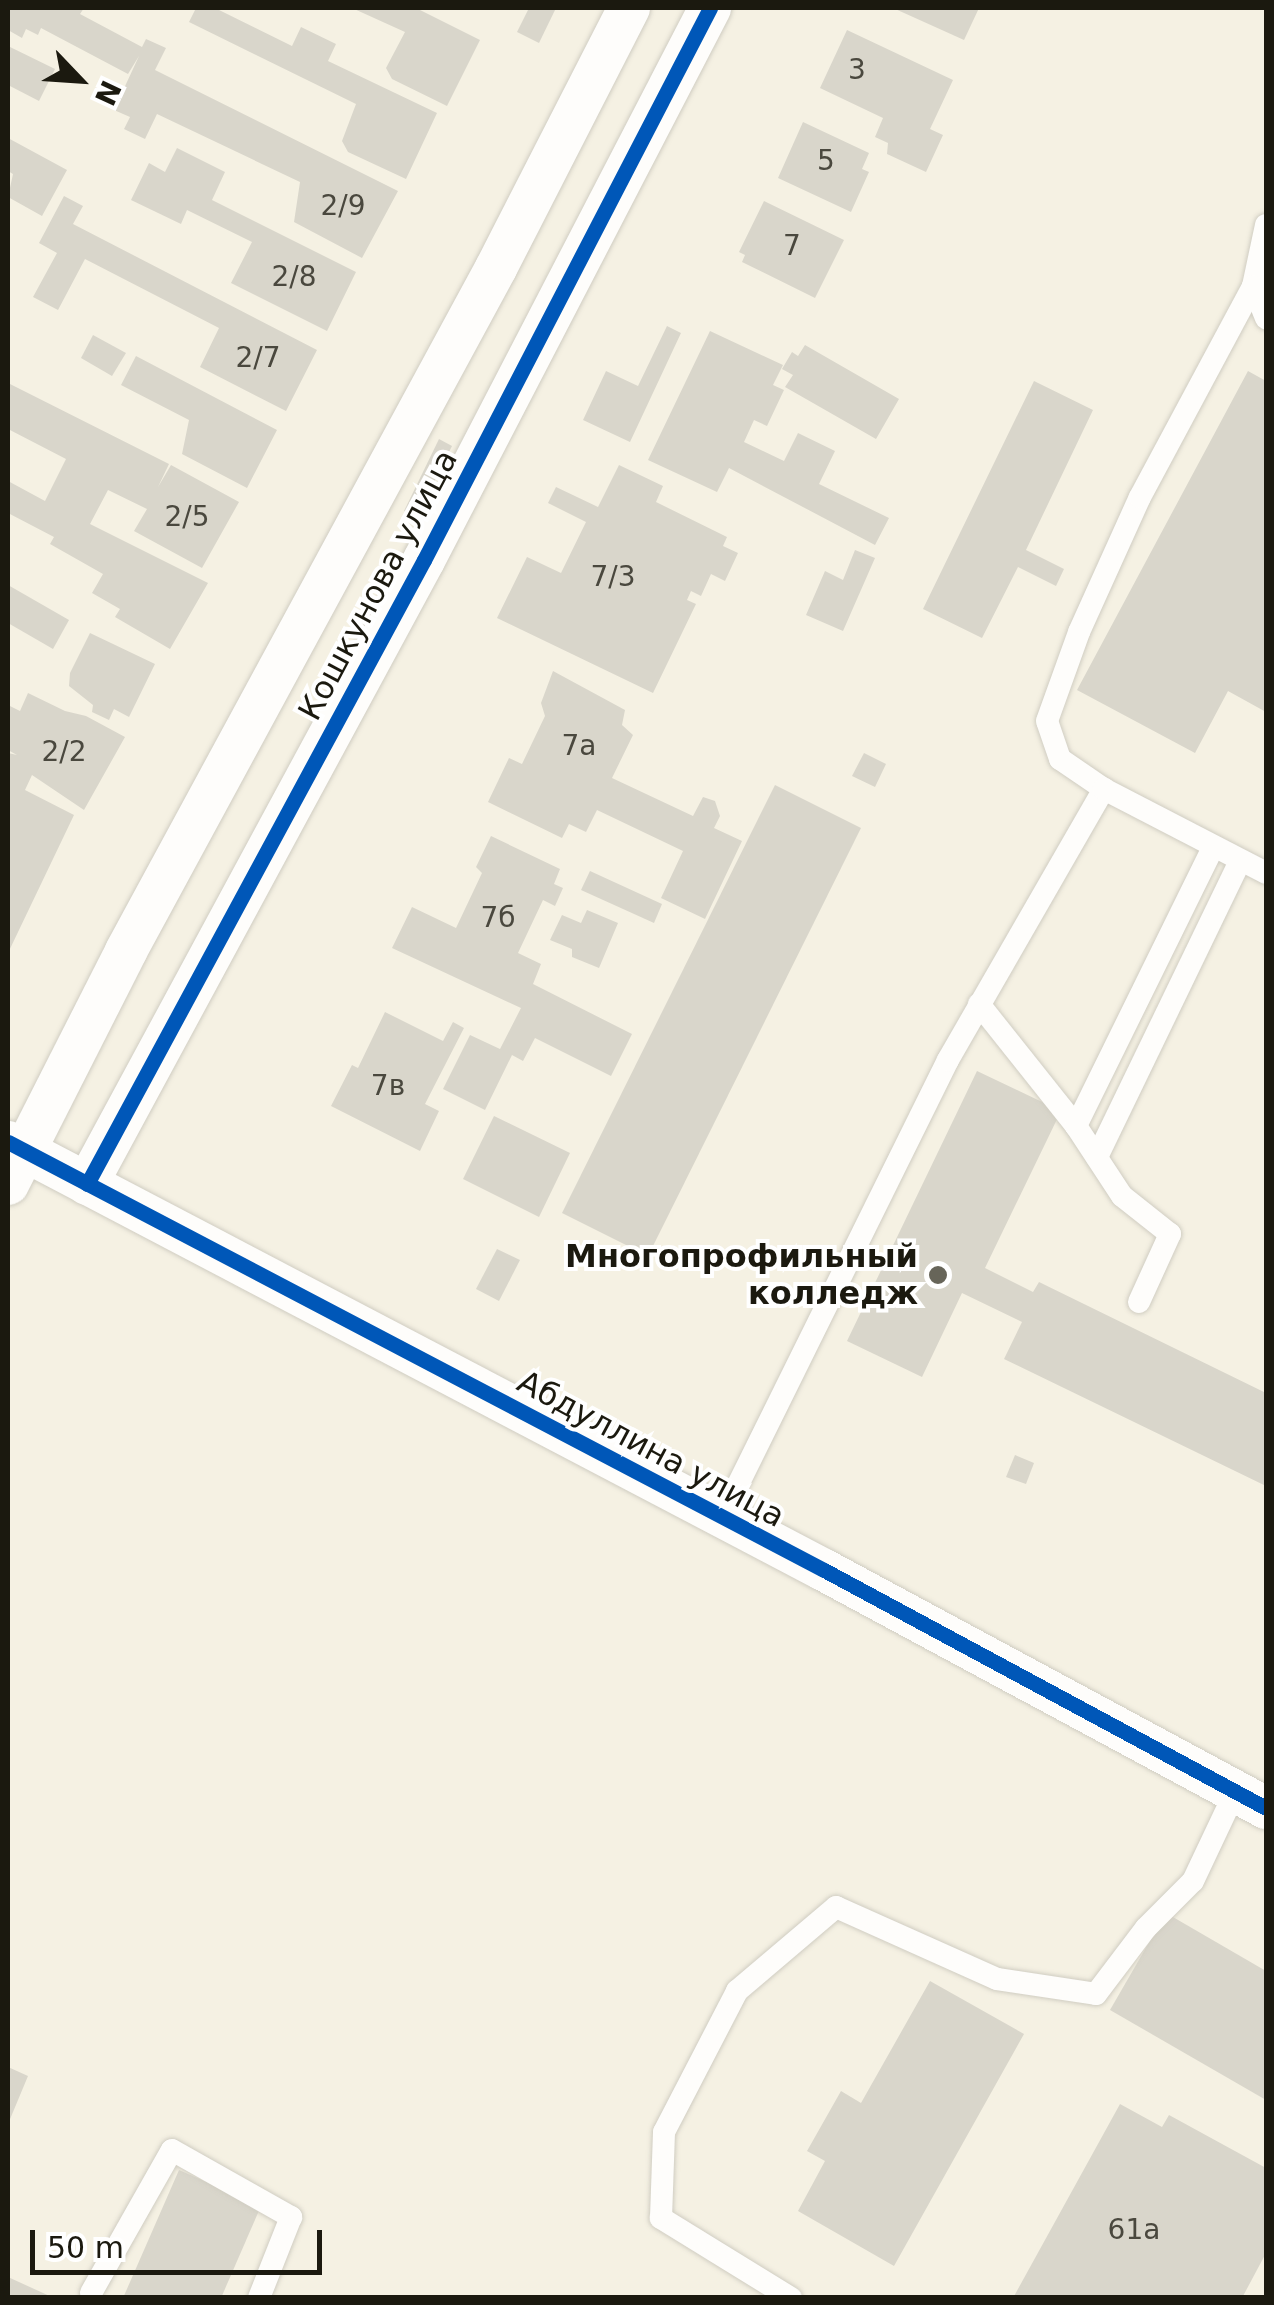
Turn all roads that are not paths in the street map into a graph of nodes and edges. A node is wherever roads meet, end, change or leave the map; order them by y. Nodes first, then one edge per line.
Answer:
1 (629, 8) edge
2 (710, 8) edge
3 (1266, 225) edge
4 (1253, 286) junction
5 (1266, 318) edge
6 (1104, 790) junction
7 (1213, 847) junction
8 (1240, 861) junction
9 (1266, 874) edge
10 (978, 1004) junction
11 (1076, 1126) junction
12 (1097, 1157) junction
13 (13, 1159) edge
14 (87, 1184) junction
15 (1139, 1302) dead end
16 (722, 1517) junction
17 (1251, 1800) edge
18 (91, 2293) dead end
19 (259, 2298) edge
20 (790, 2298) edge

1 - 13 street, Кошкунова улица
2 - 14 street, Кошкунова улица
3 - 4 lane
4 - 5 lane
4 - 6 lane
6 - 7 lane
6 - 10 lane
7 - 8 lane
7 - 11 lane
8 - 9 lane
8 - 12 lane
10 - 11 lane
10 - 16 lane
11 - 12 lane
12 - 15 lane
13 - 14 street, Абдуллина улица
14 - 16 street, Абдуллина улица
16 - 17 street, Абдуллина улица
17 - 20 lane
18 - 19 lane

